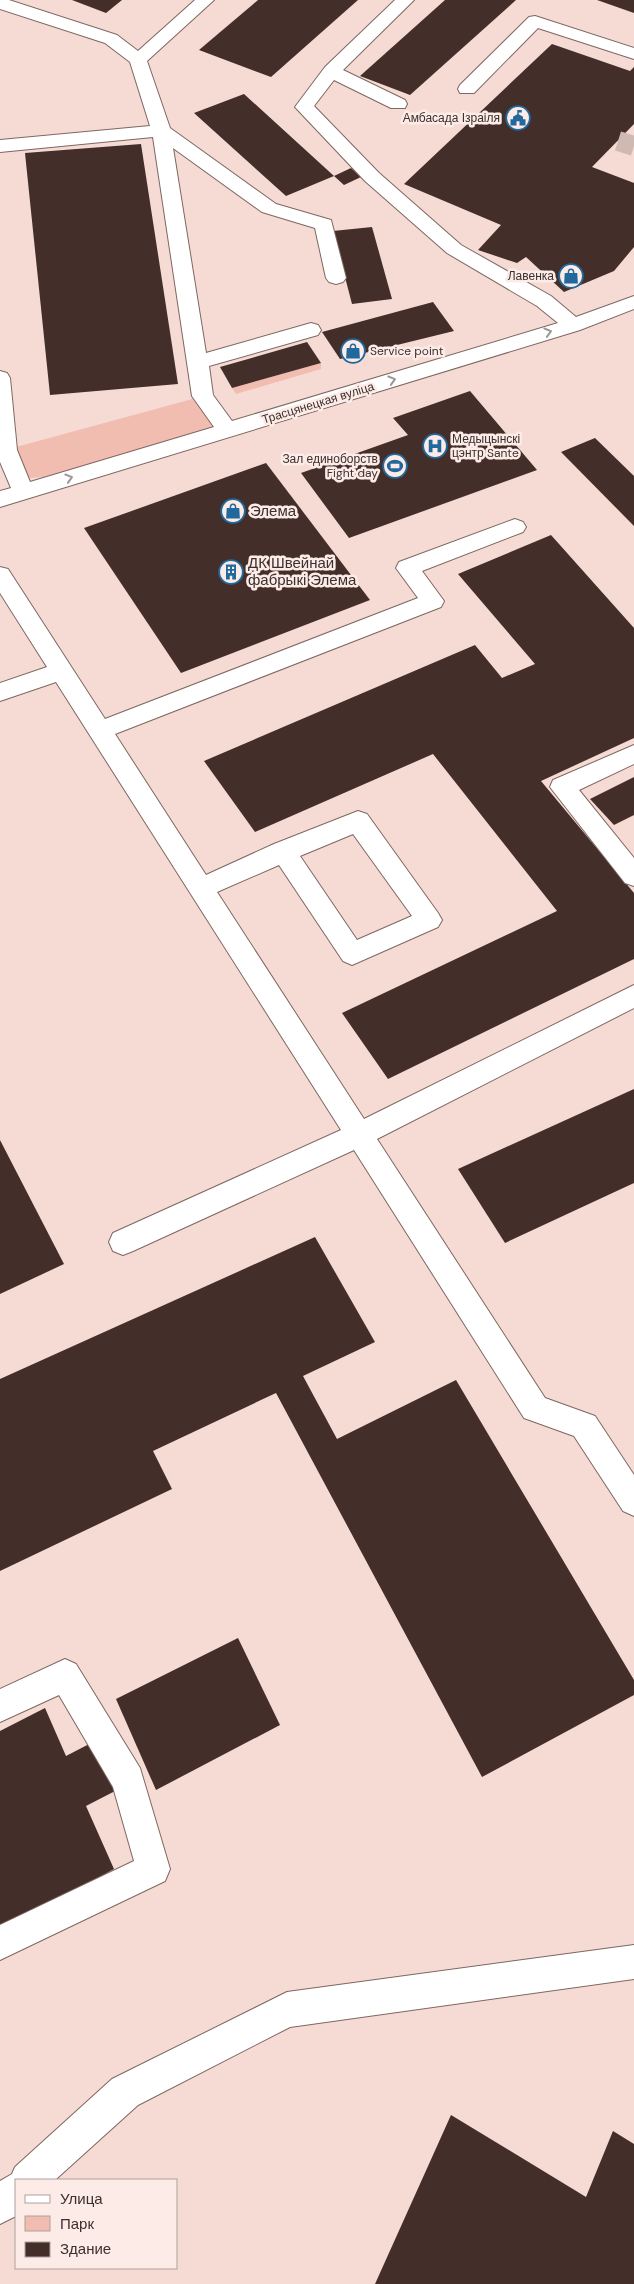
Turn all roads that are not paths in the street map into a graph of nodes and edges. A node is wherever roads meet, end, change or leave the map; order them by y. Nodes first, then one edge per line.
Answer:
1 (206, 0) edge
2 (405, 0) edge
3 (0, 3) edge
4 (634, 54) edge
5 (138, 60) junction
6 (330, 71) junction
7 (466, 89) dead end
8 (398, 104) dead end
9 (161, 131) junction
10 (0, 146) edge
11 (336, 278) dead end
12 (634, 302) edge
13 (573, 325) junction
14 (311, 330) dead end
15 (198, 362) junction
16 (0, 378) edge
17 (227, 430) junction
18 (23, 492) junction
19 (0, 499) edge
20 (515, 527) dead end
21 (0, 575) edge
22 (60, 672) junction
23 (0, 692) edge
24 (99, 731) junction
25 (634, 754) edge
26 (283, 852) junction
27 (634, 876) edge
28 (200, 888) junction
29 (634, 996) edge
30 (359, 1134) junction
31 (123, 1242) dead end
32 (634, 1501) edge
33 (0, 1706) edge
34 (0, 1943) edge
35 (634, 1962) edge
36 (29, 2179) edge
37 (15, 2192) edge
38 (0, 2206) edge

1 - 5 street
2 - 6 street
3 - 5 street
4 - 7 street
5 - 9 street
6 - 8 street
6 - 13 street
9 - 10 street
9 - 11 street
9 - 15 street
12 - 13 street, Трасцянецкая вуліца
17 -> 13 street, Трасцянецкая вуліца
14 - 15 street
15 - 17 street
16 - 18 street
18 -> 17 street, Трасцянецкая вуліца
18 - 19 street, Трасцянецкая вуліца
20 - 24 street
21 - 22 street
22 - 23 street
22 - 24 street
24 - 28 street
25 - 27 street
26 - 26 street
26 - 28 street
28 - 30 street
29 - 30 street
30 - 31 street
30 - 32 street
33 - 34 street
35 - 36 street
37 - 38 street

